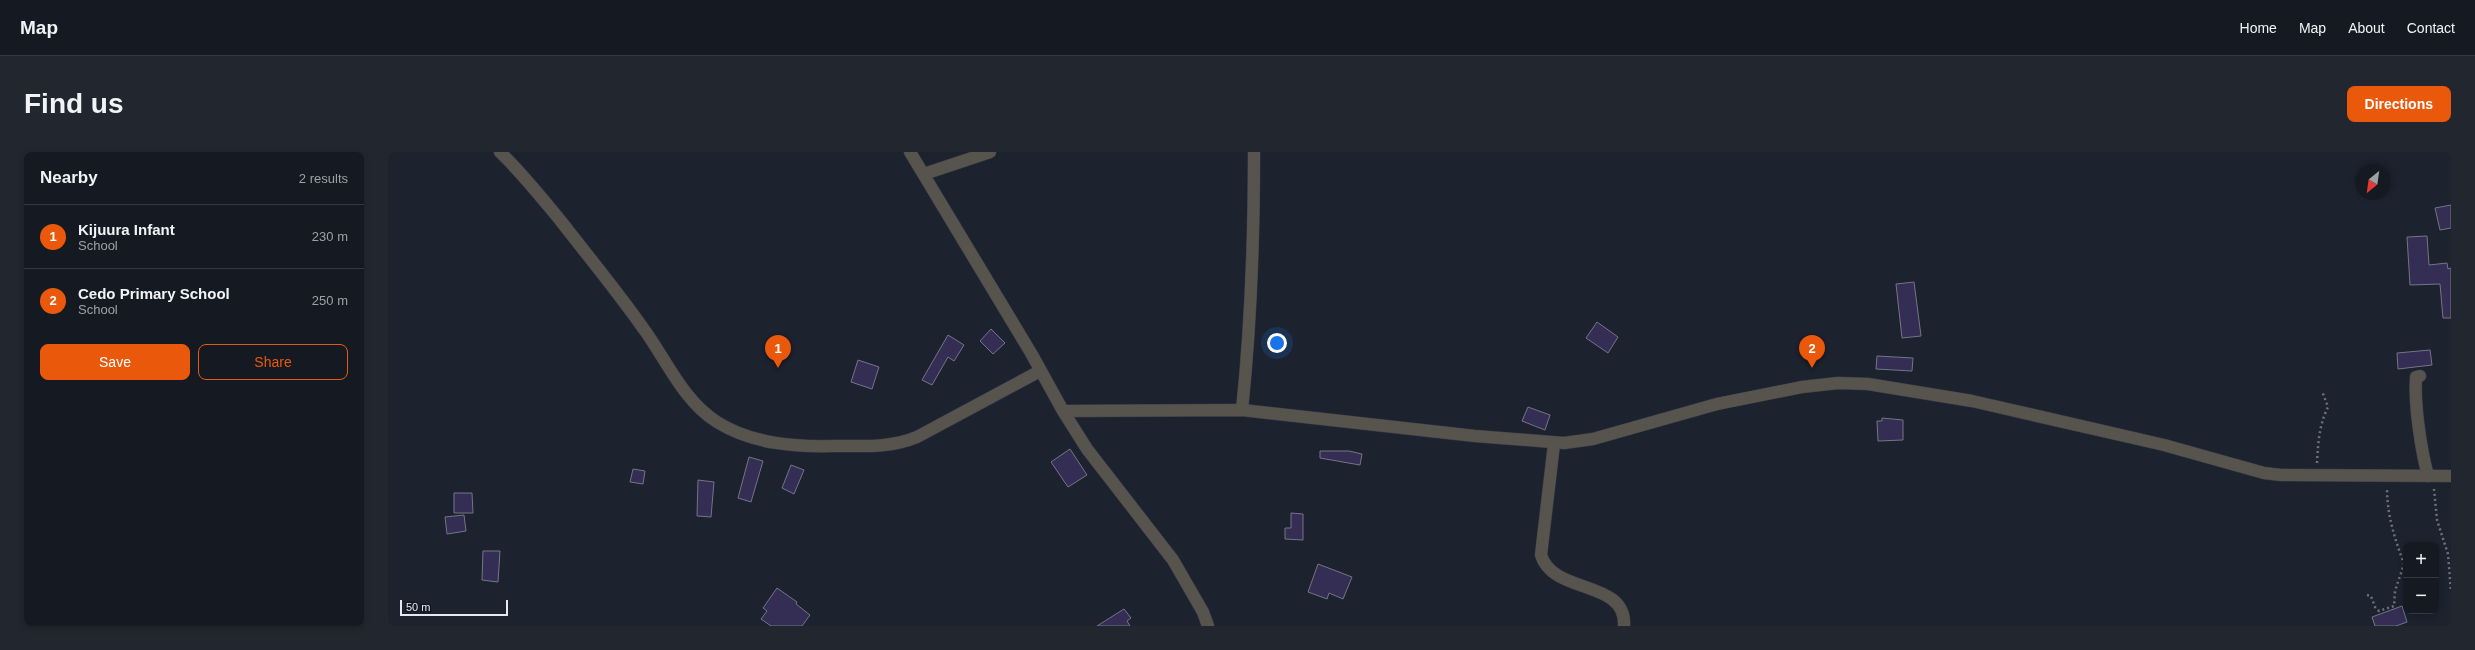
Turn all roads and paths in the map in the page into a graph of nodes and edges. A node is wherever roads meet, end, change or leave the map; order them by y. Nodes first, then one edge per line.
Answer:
1 (500, 152) edge
2 (910, 152) edge
3 (990, 152) edge
4 (1254, 152) edge
5 (924, 174) junction
6 (1040, 371) junction
7 (2420, 376) dead end
8 (2322, 391) dead end
9 (1242, 410) junction
10 (1063, 411) junction
11 (1554, 444) junction
12 (2314, 475) junction
13 (2386, 476) junction
14 (2431, 476) junction
15 (2451, 476) edge
16 (2451, 592) edge
17 (2367, 595) dead end
18 (1208, 626) edge
19 (1624, 626) edge

1 - 6 street
2 - 5 street
3 - 5 street
4 - 9 street
5 - 6 street
6 - 10 street
7 - 14 street
8 - 12 path
9 - 10 street
9 - 11 street
10 - 18 street
11 - 12 street
11 - 19 street
12 - 13 street
13 - 14 street
13 - 17 path
14 - 15 street
14 - 16 path

